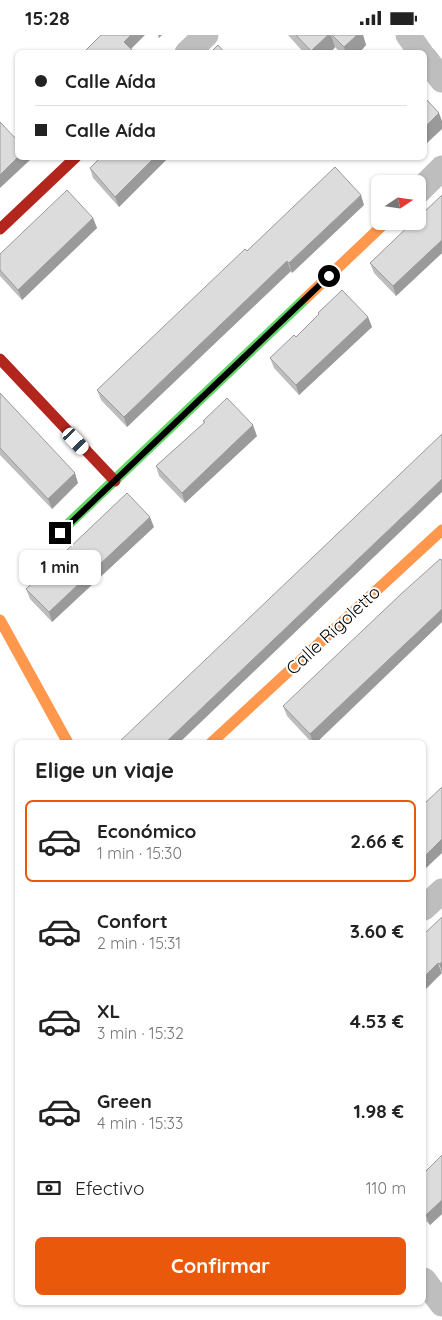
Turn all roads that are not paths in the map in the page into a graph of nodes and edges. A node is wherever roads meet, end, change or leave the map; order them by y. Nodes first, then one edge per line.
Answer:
1 (206, 35) edge
2 (408, 35) edge
3 (190, 50) edge
4 (419, 50) edge
5 (427, 61) edge
6 (442, 80) edge
7 (73, 160) edge
8 (442, 168) edge
9 (426, 184) edge
10 (0, 229) edge
11 (377, 230) edge
12 (0, 359) edge
13 (115, 481) junction
14 (442, 530) edge
15 (60, 533) dead end
16 (0, 620) edge
17 (222, 739) edge
18 (66, 740) edge
19 (442, 891) edge
20 (426, 906) edge
21 (426, 1283) edge
22 (442, 1304) edge

1 - 3 street
2 - 4 street
5 - 6 street
7 - 10 street
8 - 9 street
11 - 13 street
12 - 13 street
13 - 15 street
14 - 17 street, Calle Rigoletto
16 - 18 street
19 - 20 street
21 - 22 street

